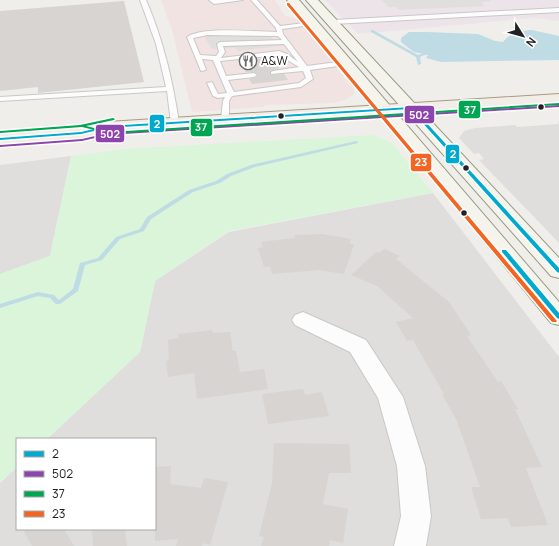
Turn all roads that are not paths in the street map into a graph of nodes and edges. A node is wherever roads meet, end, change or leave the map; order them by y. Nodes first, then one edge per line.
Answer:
1 (143, 0) edge
2 (212, 0) edge
3 (240, 0) edge
4 (254, 0) edge
5 (293, 0) edge
6 (312, 0) edge
7 (559, 10) edge
8 (333, 22) junction
9 (311, 23) junction
10 (279, 31) junction
11 (212, 34) junction
12 (285, 42) junction
13 (220, 44) junction
14 (198, 57) junction
15 (216, 59) junction
16 (345, 63) junction
17 (305, 68) junction
18 (203, 70) dead end
19 (272, 73) dead end
20 (286, 75) junction
21 (224, 78) junction
22 (269, 82) dead end
23 (210, 83) dead end
24 (292, 86) junction
25 (170, 89) junction
26 (274, 89) junction
27 (254, 92) junction
28 (230, 96) junction
29 (0, 99) edge
30 (559, 99) edge
31 (559, 111) edge
32 (417, 114) junction
33 (389, 116) junction
34 (225, 119) junction
35 (175, 123) junction
36 (81, 133) junction
37 (0, 139) edge
38 (559, 271) edge
39 (559, 317) edge
40 (304, 320) dead end
41 (410, 546) edge

1 - 25 lane
2 - 3 lane
4 - 10 lane
5 - 9 main road
6 - 8 main road
7 - 8 lane
8 - 32 main road
9 - 10 lane
9 - 16 main road
10 - 11 lane
10 - 12 lane
11 - 13 lane
11 - 14 lane
12 - 13 lane
12 - 17 lane
13 - 15 lane
14 - 15 lane
14 - 18 lane
15 - 17 lane
15 - 21 lane
16 - 17 lane
16 - 33 main road
17 - 20 lane
17 - 24 lane
19 - 20 lane
20 - 24 lane
21 - 27 lane
21 - 28 lane
22 - 26 lane
23 - 28 lane
24 - 26 lane
25 - 29 lane
25 - 35 lane
26 - 27 lane
27 - 28 lane
28 - 34 lane
30 - 32 main road
31 - 32 main road
32 - 33 main road
32 - 38 main road
33 - 34 main road
33 - 36 main road
33 - 39 main road
34 - 35 main road
35 - 36 main road
36 - 37 main road
40 - 41 street

